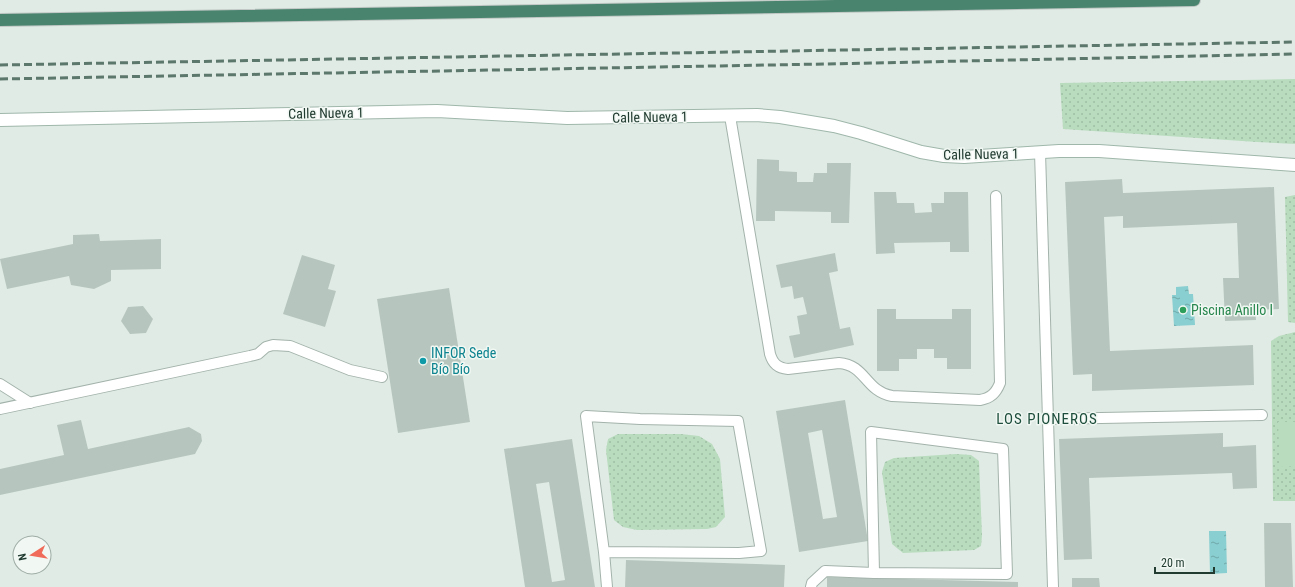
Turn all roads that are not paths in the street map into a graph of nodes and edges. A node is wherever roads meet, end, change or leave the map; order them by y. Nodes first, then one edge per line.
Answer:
1 (1194, 0) edge
2 (0, 20) edge
3 (730, 116) junction
4 (0, 120) edge
5 (1040, 152) junction
6 (1295, 165) edge
7 (996, 196) dead end
8 (382, 377) dead end
9 (0, 384) edge
10 (30, 403) junction
11 (0, 409) edge
12 (1262, 415) dead end
13 (1047, 419) junction
14 (604, 552) junction
15 (874, 573) junction
16 (607, 587) edge
17 (812, 587) edge
18 (1053, 587) edge

1 - 2 highway
3 - 4 main road, Calle Nueva 1
3 - 5 main road, Calle Nueva 1
3 - 7 lane
5 - 6 main road, Calle Nueva 1
5 - 13 lane
8 - 10 lane
9 - 10 lane
10 - 11 lane
12 - 13 lane
13 - 18 lane
14 - 14 lane
14 - 16 lane
15 - 15 lane
15 - 17 lane

